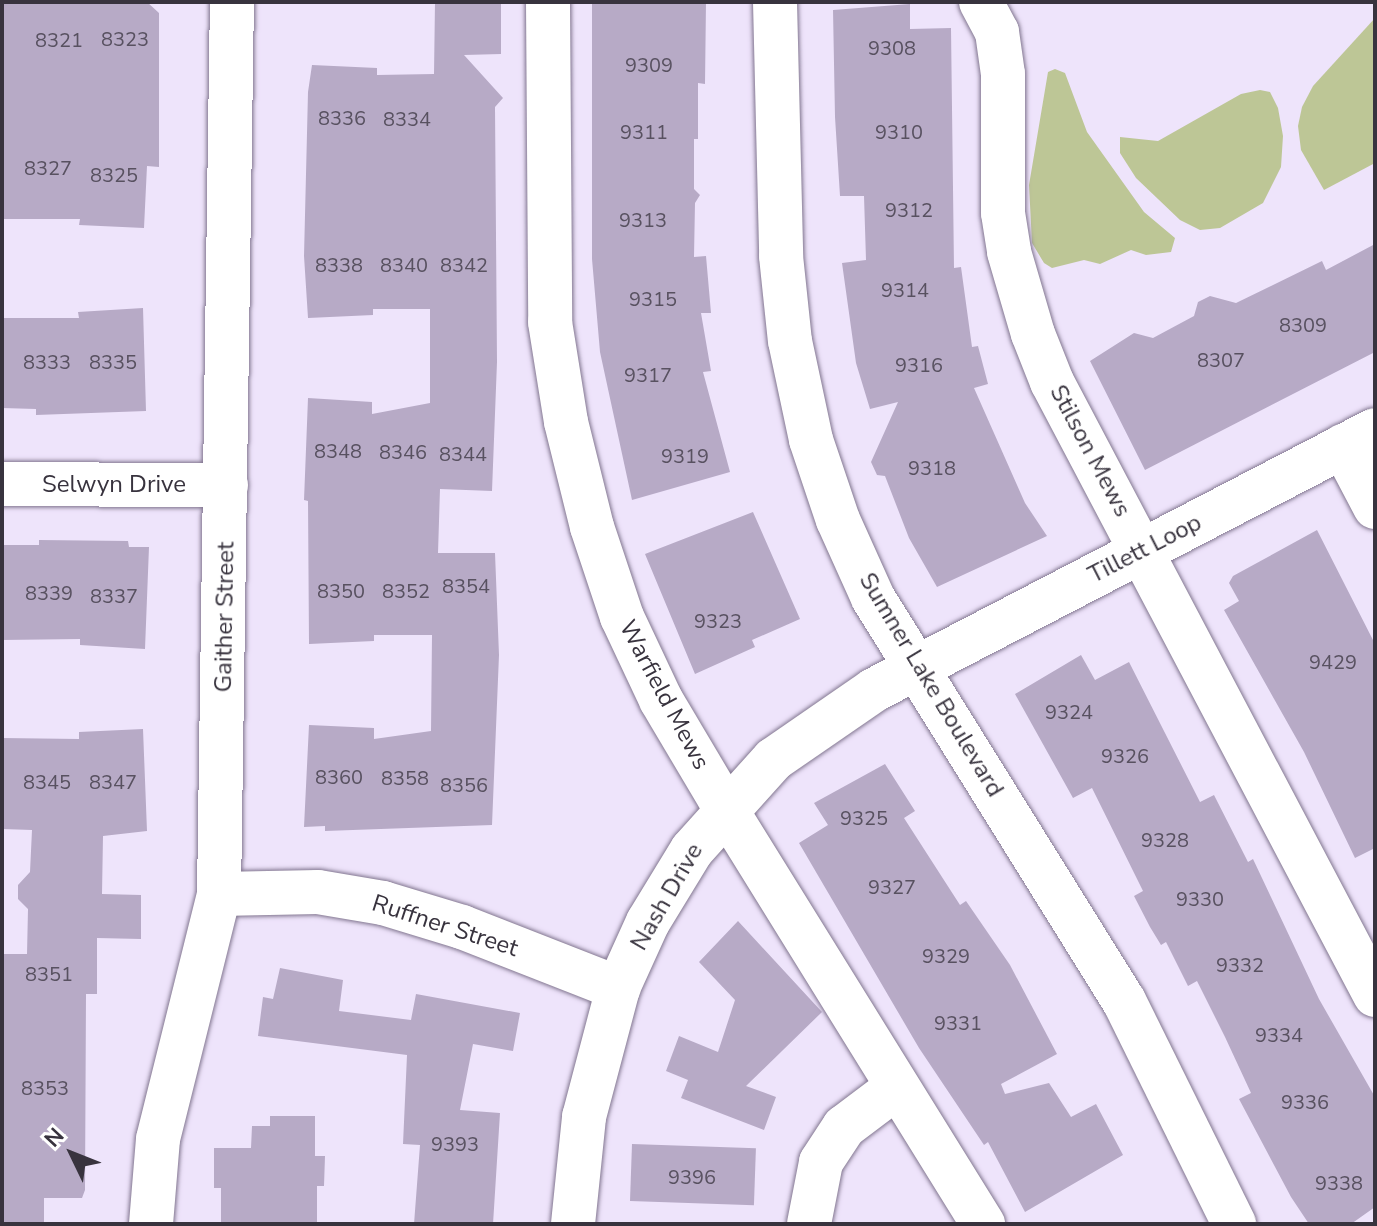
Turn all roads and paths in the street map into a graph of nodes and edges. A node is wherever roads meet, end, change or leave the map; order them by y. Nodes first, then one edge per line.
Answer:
1 (232, 2) edge
2 (548, 2) edge
3 (775, 2) edge
4 (981, 2) edge
5 (1359, 438) edge
6 (2, 484) edge
7 (226, 485) junction
8 (1375, 507) edge
9 (1143, 550) junction
10 (916, 668) junction
11 (725, 808) junction
12 (219, 894) junction
13 (618, 988) junction
14 (1375, 995) edge
15 (897, 1087) junction
16 (151, 1224) edge
17 (573, 1224) edge
18 (809, 1224) edge
19 (983, 1224) edge
20 (1234, 1224) edge

1 - 7 street, Gaither Street
2 - 11 street, Warfield Mews
3 - 10 street, Sumner Lake Boulevard
4 - 9 street, Stilson Mews
5 - 8 street
5 - 9 street, Tillett Loop
6 - 7 street, Selwyn Drive
7 - 12 street, Gaither Street
9 - 10 street, Tillett Loop
9 - 14 street, Stilson Mews
10 - 11 street, Nash Drive
10 - 20 street, Sumner Lake Boulevard
11 - 13 street, Nash Drive
11 - 15 street, Warfield Mews
12 - 13 street, Ruffner Street
12 - 16 street, Gaither Street
13 - 17 street, Nash Drive
15 - 18 street
15 - 19 street, Warfield Mews

